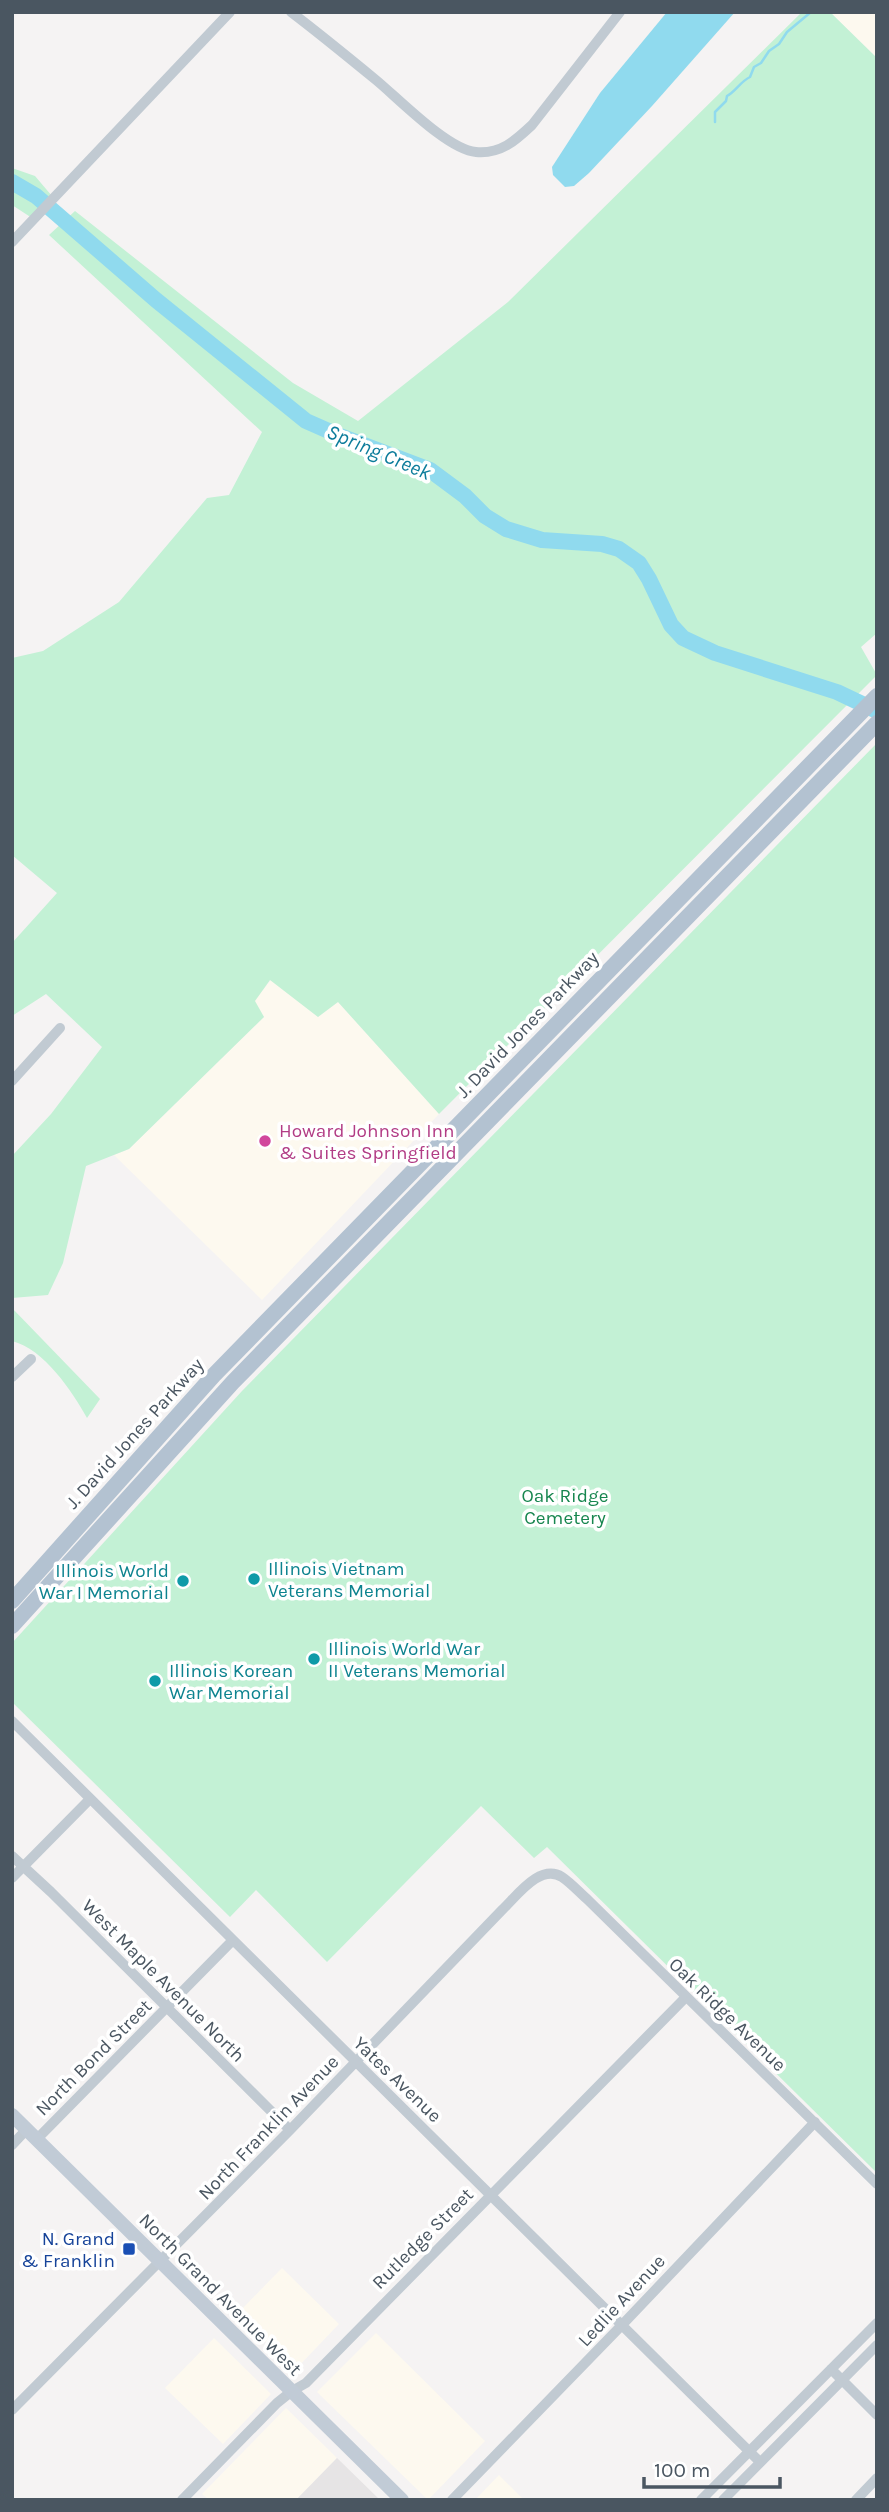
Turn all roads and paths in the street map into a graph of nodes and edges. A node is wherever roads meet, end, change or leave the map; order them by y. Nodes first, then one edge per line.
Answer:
1 (230, 12) edge
2 (291, 12) edge
3 (620, 12) edge
4 (12, 242) edge
5 (877, 696) edge
6 (877, 723) edge
7 (60, 1028) dead end
8 (12, 1081) edge
9 (31, 1359) dead end
10 (12, 1377) edge
11 (12, 1601) edge
12 (12, 1626) edge
13 (12, 1721) edge
14 (90, 1799) junction
15 (12, 1856) edge
16 (23, 1867) junction
17 (551, 1873) joint
18 (12, 1878) edge
19 (233, 1940) junction
20 (685, 1998) junction
21 (166, 2007) junction
22 (355, 2062) junction
23 (12, 2115) edge
24 (815, 2122) junction
25 (290, 2130) junction
26 (32, 2134) junction
27 (12, 2145) edge
28 (877, 2184) edge
29 (490, 2195) junction
30 (160, 2260) junction
31 (877, 2323) edge
32 (621, 2326) junction
33 (877, 2345) edge
34 (831, 2369) junction
35 (842, 2380) junction
36 (292, 2391) junction
37 (12, 2410) edge
38 (877, 2415) edge
39 (749, 2451) junction
40 (760, 2462) junction
41 (877, 2478) edge
42 (182, 2500) edge
43 (402, 2500) edge
44 (452, 2500) edge
45 (701, 2500) edge
46 (723, 2500) edge
47 (856, 2500) edge

1 - 4 street
2 - 3 street
5 - 11 main road, J. David Jones Parkway
6 - 12 main road, J. David Jones Parkway
7 - 8 street
9 - 10 street
13 - 14 street, Yates Avenue
14 - 16 street
14 - 19 street, Yates Avenue
15 - 16 street, West Maple Avenue North
16 - 18 street
16 - 21 street, West Maple Avenue North
17 - 20 street, Oak Ridge Avenue
17 - 22 street, North Franklin Avenue
19 - 21 street, North Bond Street
19 - 22 street, Yates Avenue
20 - 24 street, Oak Ridge Avenue
20 - 29 street, Rutledge Street
21 - 25 street, West Maple Avenue North
21 - 26 street, North Bond Street
22 - 25 street, North Franklin Avenue
22 - 29 street, Yates Avenue
23 - 26 main road, North Grand Avenue West
24 - 28 street, Oak Ridge Avenue
24 - 32 street, Ledlie Avenue
25 - 30 street, North Franklin Avenue
26 - 27 street, North Bond Street
26 - 30 main road, North Grand Avenue West
29 - 32 street, Yates Avenue
29 - 36 street, Rutledge Street
30 - 36 main road, North Grand Avenue West
30 - 37 street, North Franklin Avenue
31 - 34 street
32 - 39 street, Yates Avenue
32 - 44 street, Ledlie Avenue
33 - 35 street
34 - 35 street
34 - 39 street
35 - 38 street
35 - 40 street
36 - 42 street, Rutledge Street
36 - 43 main road, North Grand Avenue West
39 - 40 street, Yates Avenue
39 - 45 street
40 - 46 street
41 - 47 street

